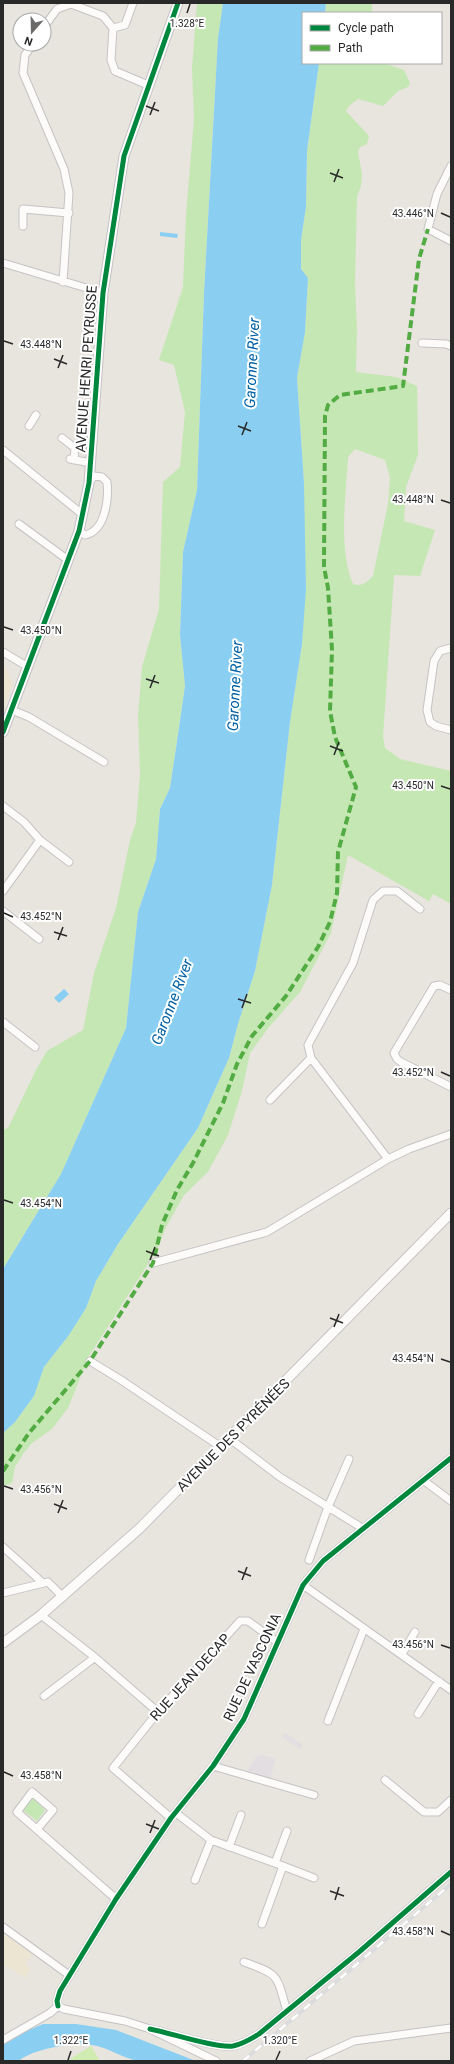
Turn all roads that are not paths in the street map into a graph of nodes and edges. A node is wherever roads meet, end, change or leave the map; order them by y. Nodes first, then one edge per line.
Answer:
1 (133, 3) edge
2 (178, 3) edge
3 (52, 16) edge
4 (113, 28) junction
5 (27, 52) edge
6 (148, 85) junction
7 (451, 166) edge
8 (69, 213) junction
9 (23, 226) dead end
10 (451, 241) edge
11 (3, 263) edge
12 (63, 282) junction
13 (103, 294) junction
14 (422, 343) dead end
15 (451, 346) edge
16 (36, 416) dead end
17 (29, 426) dead end
18 (62, 438) dead end
19 (3, 450) edge
20 (91, 463) junction
21 (89, 483) junction
22 (82, 514) junction
23 (18, 524) dead end
24 (79, 530) junction
25 (68, 560) junction
26 (451, 648) edge
27 (3, 652) edge
28 (28, 667) junction
29 (12, 710) junction
30 (451, 730) edge
31 (3, 732) edge
32 (104, 762) dead end
33 (3, 806) edge
34 (40, 840) junction
35 (69, 862) dead end
36 (3, 890) edge
37 (420, 909) dead end
38 (3, 911) edge
39 (39, 939) dead end
40 (451, 990) edge
41 (3, 1022) edge
42 (36, 1047) dead end
43 (311, 1058) junction
44 (451, 1087) edge
45 (270, 1100) dead end
46 (451, 1134) edge
47 (388, 1159) junction
48 (451, 1214) edge
49 (152, 1263) dead end
50 (90, 1361) dead end
51 (230, 1439) junction
52 (221, 1448) junction
53 (349, 1458) dead end
54 (451, 1458) edge
55 (423, 1480) junction
56 (451, 1501) edge
57 (328, 1507) junction
58 (362, 1528) junction
59 (3, 1547) edge
60 (310, 1560) dead end
61 (43, 1583) junction
62 (303, 1585) junction
63 (3, 1593) edge
64 (63, 1597) junction
65 (41, 1616) junction
66 (364, 1629) junction
67 (415, 1632) dead end
68 (277, 1642) junction
69 (3, 1643) edge
70 (402, 1654) junction
71 (94, 1658) junction
72 (439, 1681) junction
73 (451, 1690) edge
74 (44, 1696) dead end
75 (158, 1712) junction
76 (418, 1714) dead end
77 (328, 1721) dead end
78 (213, 1766) junction
79 (385, 1780) dead end
80 (314, 1795) dead end
81 (451, 1800) edge
82 (173, 1815) junction
83 (241, 1815) dead end
84 (38, 1828) junction
85 (287, 1831) dead end
86 (211, 1840) junction
87 (229, 1847) junction
88 (275, 1863) junction
89 (283, 1866) junction
90 (451, 1872) edge
91 (314, 1878) dead end
92 (196, 1880) dead end
93 (116, 1899) junction
94 (262, 1924) dead end
95 (3, 1927) edge
96 (244, 1962) dead end
97 (69, 1975) junction
98 (58, 2006) junction
99 (287, 2011) junction
100 (451, 2028) edge
101 (150, 2030) junction
102 (3, 2040) edge
103 (216, 2061) edge
104 (310, 2061) edge

1 - 4 street
2 - 6 street, AVENUE HENRI PEYRUSSE
3 - 4 street
4 - 6 street
5 - 8 street
6 - 13 street, AVENUE HENRI PEYRUSSE
7 - 10 street
8 - 9 street
8 - 12 street
11 - 12 street
12 - 13 street
13 - 20 street, AVENUE HENRI PEYRUSSE
14 - 15 street
16 - 17 street
18 - 20 street
19 - 22 street
20 - 21 street, AVENUE HENRI PEYRUSSE
21 - 22 street, AVENUE HENRI PEYRUSSE
21 - 24 street
22 - 24 street, AVENUE HENRI PEYRUSSE
23 - 25 street
24 - 25 street, AVENUE HENRI PEYRUSSE
25 - 28 street, AVENUE HENRI PEYRUSSE
26 - 30 street
27 - 28 street
28 - 29 street, AVENUE HENRI PEYRUSSE
29 - 31 street, AVENUE HENRI PEYRUSSE
29 - 32 street
33 - 34 street
34 - 35 street
34 - 36 street
37 - 43 street
38 - 39 street
40 - 44 street
41 - 42 street
43 - 45 street
43 - 47 street
46 - 47 street
47 - 49 street
48 - 51 street, AVENUE DES PYRÉNÉES
50 - 52 street
51 - 52 street, AVENUE DES PYRÉNÉES
51 - 57 street
52 - 64 street, AVENUE DES PYRÉNÉES
53 - 57 street
54 - 55 street, RUE DE VASCONIA
55 - 56 street
55 - 58 street, RUE DE VASCONIA
57 - 58 street
57 - 60 street
58 - 62 street, RUE DE VASCONIA
59 - 61 street
61 - 63 street
61 - 64 street
62 - 66 street
62 - 68 street, RUE DE VASCONIA
64 - 65 street, AVENUE DES PYRÉNÉES
65 - 69 street, AVENUE DES PYRÉNÉES
65 - 71 street
66 - 70 street
66 - 77 street
67 - 70 street
68 - 75 street, RUE JEAN DECAP
68 - 78 street, RUE DE VASCONIA
70 - 72 street
71 - 74 street
71 - 75 street
72 - 73 street
72 - 76 street
75 - 82 street, RUE JEAN DECAP
78 - 80 street
78 - 82 street, RUE DE VASCONIA
79 - 81 street
82 - 86 street
82 - 93 street, RUE DE VASCONIA
83 - 87 street
84 - 84 street
84 - 93 street
85 - 88 street
86 - 87 street
86 - 92 street
87 - 88 street
88 - 89 street
89 - 91 street
89 - 94 street
90 - 99 street
93 - 97 street, RUE DE VASCONIA
95 - 97 street
96 - 99 street
97 - 98 street, RUE DE VASCONIA
98 - 101 street
98 - 102 street
99 - 101 street
100 - 104 street
101 - 103 street

